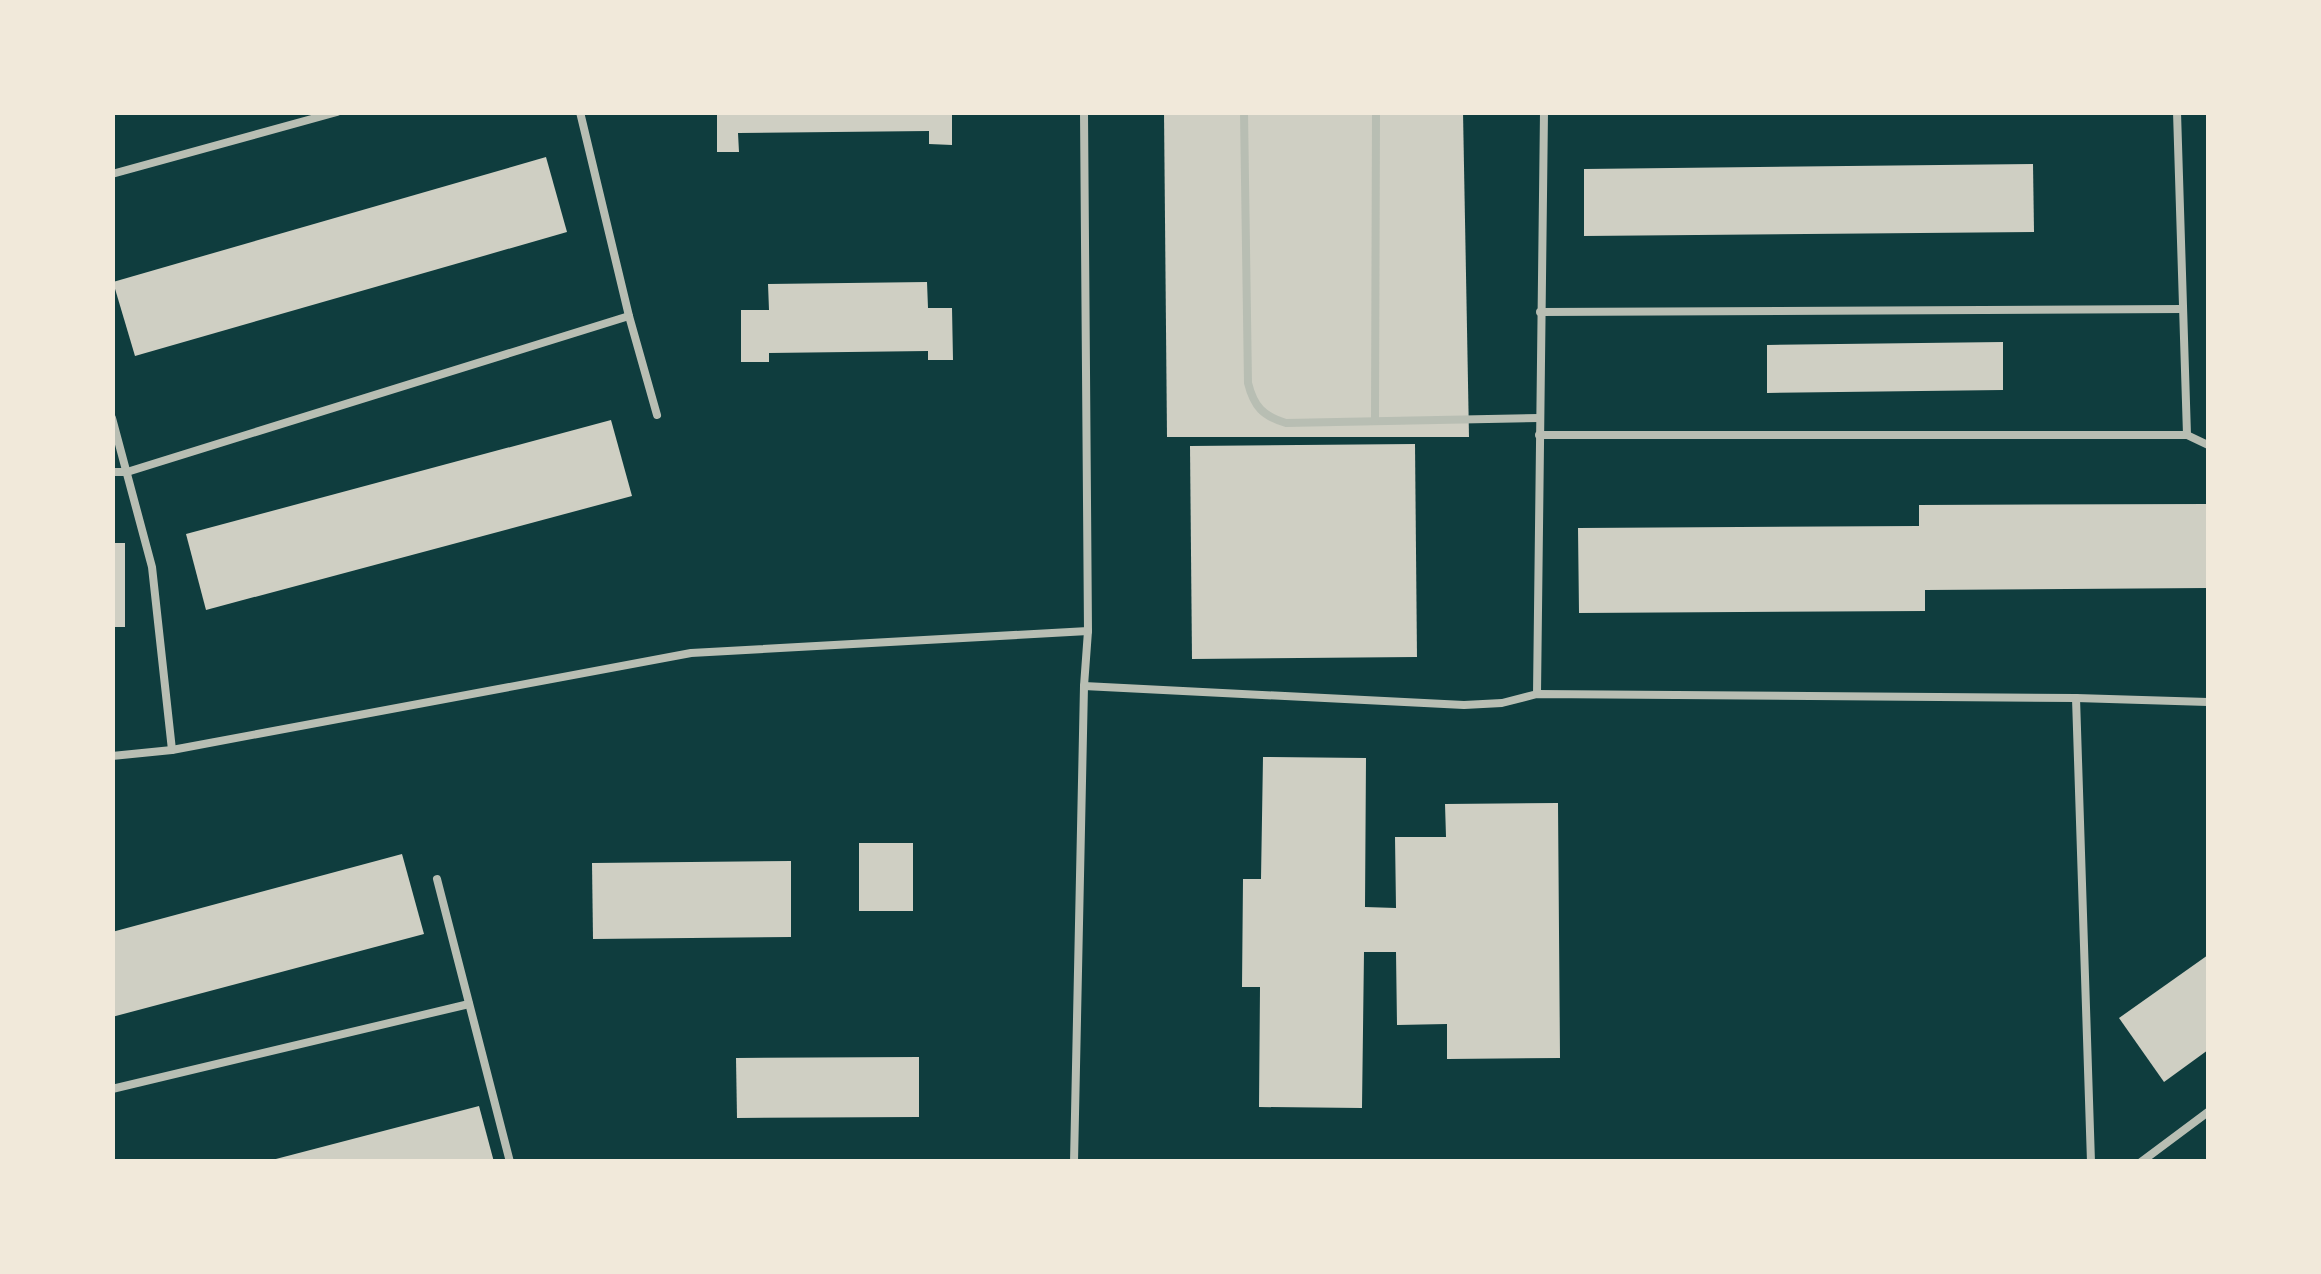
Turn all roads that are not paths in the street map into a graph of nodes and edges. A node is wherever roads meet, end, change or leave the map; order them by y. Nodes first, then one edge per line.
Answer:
1 (338, 112) edge
2 (580, 112) edge
3 (1084, 112) edge
4 (1244, 112) edge
5 (1376, 112) edge
6 (1544, 112) edge
7 (2177, 112) edge
8 (112, 174) edge
9 (2183, 309) junction
10 (1540, 312) junction
11 (629, 316) junction
12 (657, 414) dead end
13 (112, 418) edge
14 (1540, 418) junction
15 (1375, 421) junction
16 (1540, 435) junction
17 (2187, 435) junction
18 (2208, 446) edge
19 (112, 472) edge
20 (127, 472) junction
21 (1088, 631) junction
22 (1084, 686) junction
23 (1538, 694) junction
24 (2076, 698) junction
25 (2208, 702) edge
26 (172, 750) junction
27 (112, 756) edge
28 (438, 879) dead end
29 (469, 1004) junction
30 (112, 1089) edge
31 (2208, 1112) edge
32 (510, 1162) edge
33 (1074, 1162) edge
34 (2091, 1162) edge
35 (2141, 1162) edge

1 - 8 lane
2 - 11 lane
3 - 21 lane
4 - 15 lane
5 - 15 lane
6 - 10 lane
7 - 9 lane
9 - 10 lane
9 - 17 lane
10 - 14 lane
11 - 12 lane
11 - 20 lane
13 - 20 lane
14 - 15 lane
14 - 16 lane
16 - 17 lane
16 - 23 lane
17 - 18 lane
19 - 20 lane
20 - 26 lane
21 - 22 lane
21 - 26 lane
22 - 23 lane
22 - 33 lane
23 - 24 lane
24 - 25 lane
24 - 34 lane
26 - 27 lane
28 - 29 lane
29 - 30 lane
29 - 32 lane
31 - 35 lane

